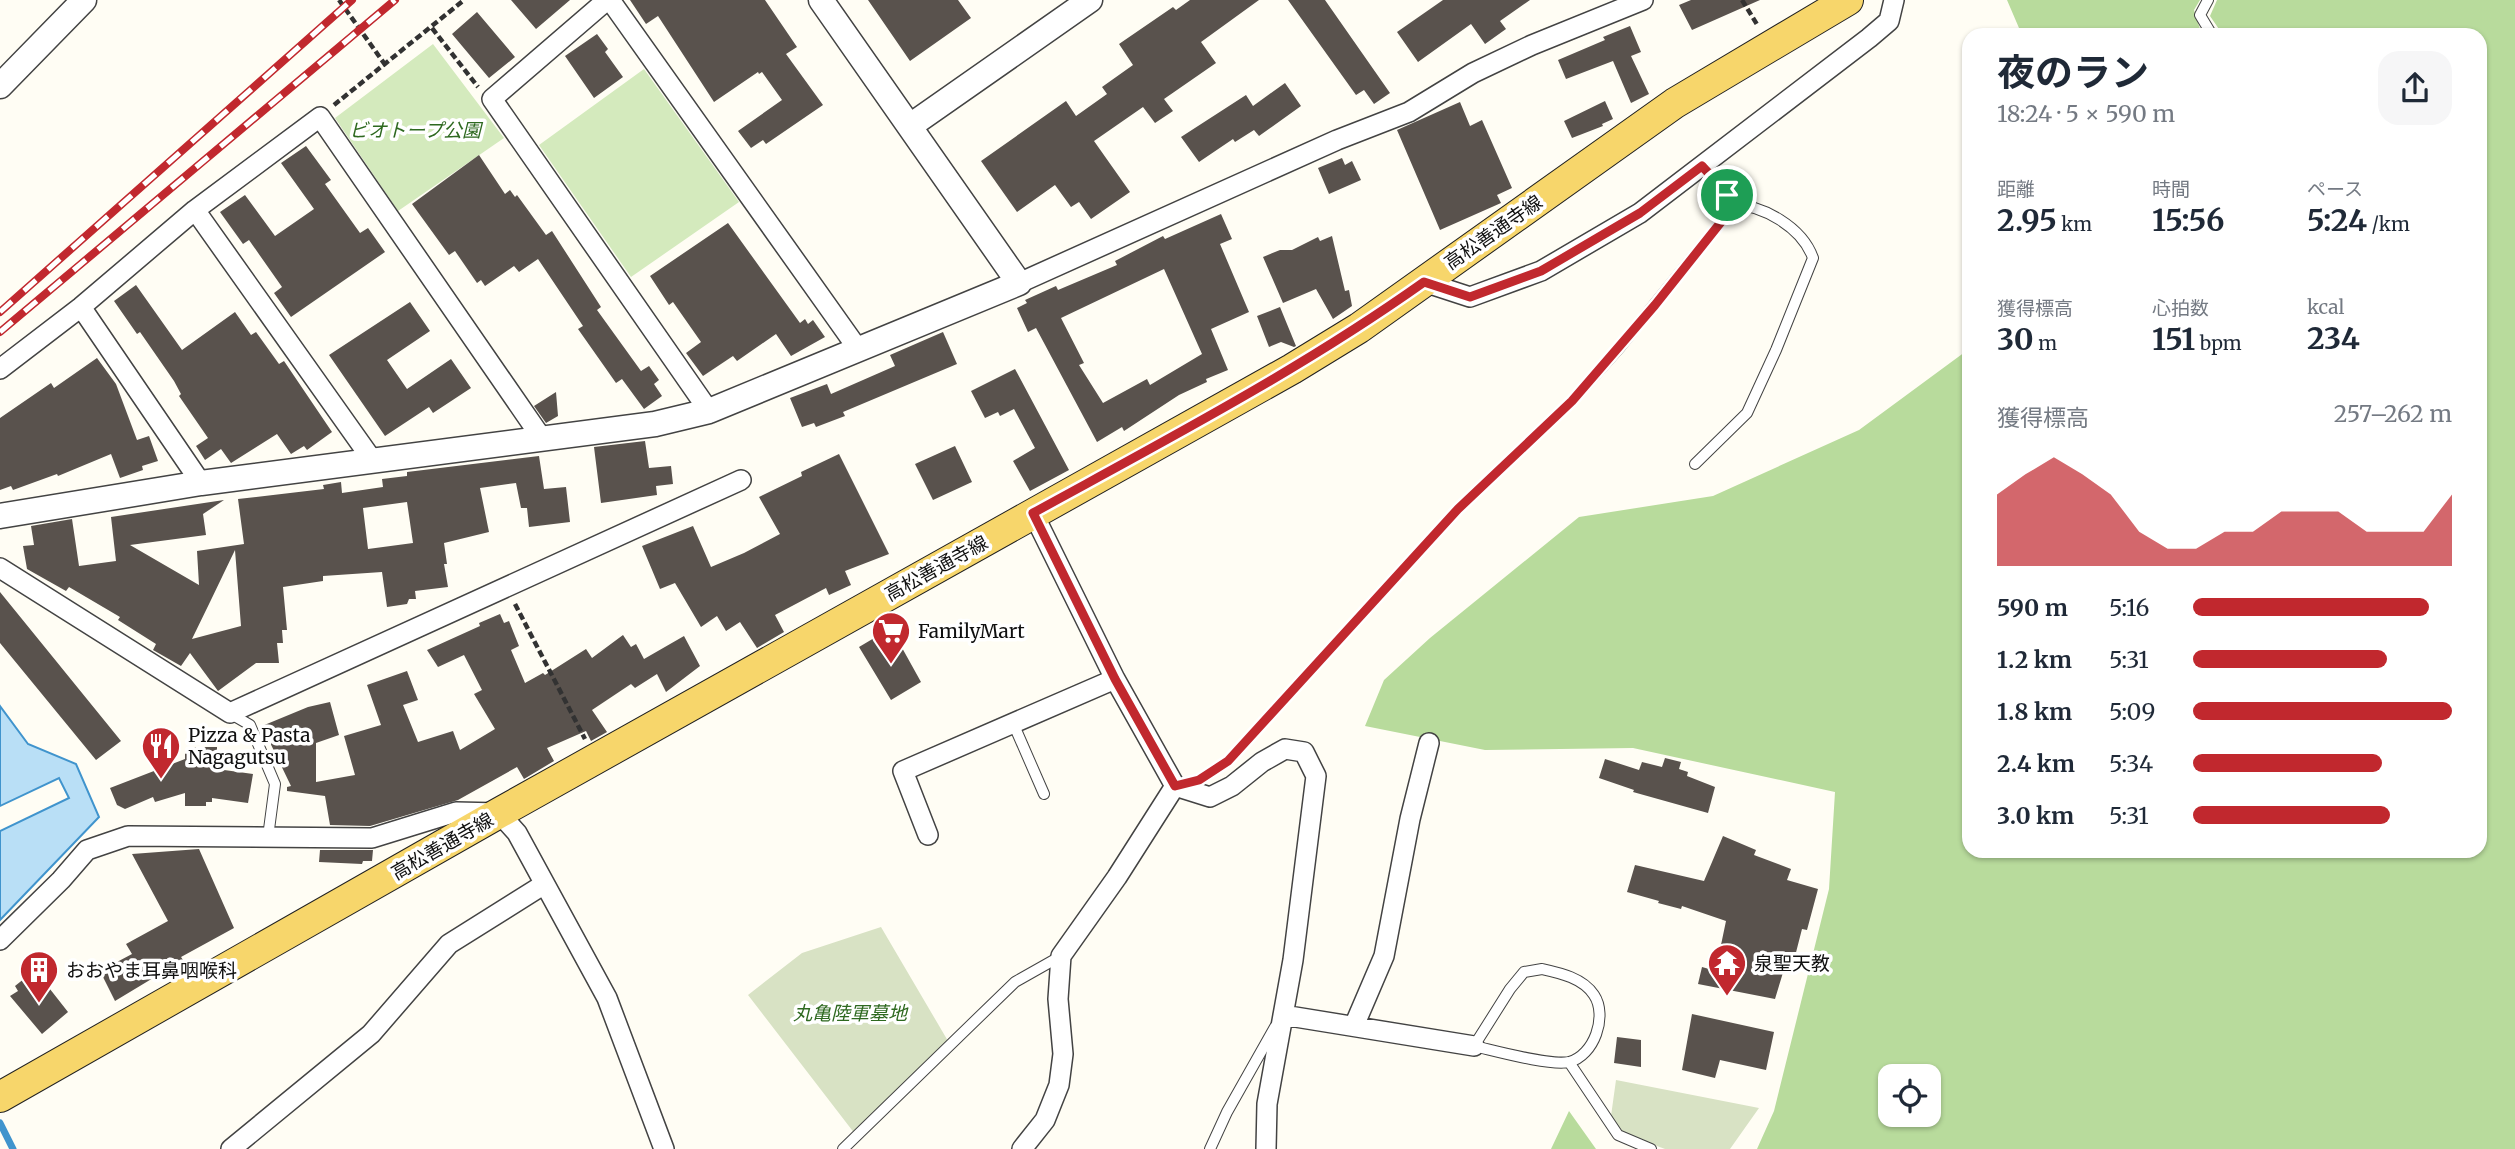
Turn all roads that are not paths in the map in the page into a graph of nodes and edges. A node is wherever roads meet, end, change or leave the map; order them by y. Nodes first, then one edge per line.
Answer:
1 (85, 0) edge
2 (608, 0) edge
3 (821, 0) edge
4 (1090, 0) edge
5 (1643, 0) edge
6 (1848, 0) edge
7 (1894, 0) edge
8 (2208, 0) edge
9 (2208, 28) edge
10 (0, 86) edge
11 (910, 126) junction
12 (1702, 166) junction
13 (1731, 204) junction
14 (195, 210) junction
15 (1424, 282) junction
16 (1019, 283) junction
17 (81, 307) junction
18 (858, 349) junction
19 (0, 369) edge
20 (709, 411) junction
21 (541, 437) junction
22 (373, 461) junction
23 (1695, 464) dead end
24 (741, 480) dead end
25 (201, 483) junction
26 (1033, 513) junction
27 (0, 516) edge
28 (0, 568) edge
29 (1115, 679) junction
30 (230, 713) junction
31 (1013, 723) junction
32 (1429, 743) dead end
33 (1175, 786) junction
34 (1044, 794) dead end
35 (499, 813) junction
36 (928, 835) dead end
37 (268, 837) junction
38 (543, 885) junction
39 (0, 940) edge
40 (1061, 957) junction
41 (1283, 1015) junction
42 (1354, 1027) junction
43 (1474, 1046) junction
44 (1569, 1062) junction
45 (0, 1097) edge
46 (231, 1149) edge
47 (664, 1149) edge
48 (843, 1149) edge
49 (1022, 1149) edge
50 (1210, 1149) edge
51 (1266, 1149) edge
52 (1651, 1149) edge

1 - 10 street
2 - 18 street
2 - 20 street
3 - 11 street
4 - 11 street
5 - 16 street
6 - 15 main road, 高松善通寺線
7 - 12 street
8 - 9 lane
11 - 16 street
12 - 13 lane
12 - 15 street
13 - 23 lane
13 - 33 lane
14 - 17 street
14 - 21 street
14 - 22 street
15 - 26 main road, 高松善通寺線
16 - 18 street
17 - 19 street
17 - 25 street
18 - 20 street
20 - 21 street
21 - 22 street
22 - 25 street
24 - 30 street
25 - 27 street
26 - 29 street
26 - 35 main road, 高松善通寺線
28 - 30 street
29 - 31 street
29 - 33 street
30 - 37 lane
31 - 34 lane
31 - 36 street
32 - 42 street
33 - 40 street
33 - 41 street
35 - 37 street
35 - 38 street
35 - 45 main road, 高松善通寺線
37 - 39 street
38 - 46 street
38 - 47 street
40 - 48 lane
40 - 49 street
41 - 42 street
41 - 50 lane
41 - 51 street
42 - 43 street
43 - 44 lane
43 - 44 lane
44 - 52 lane

